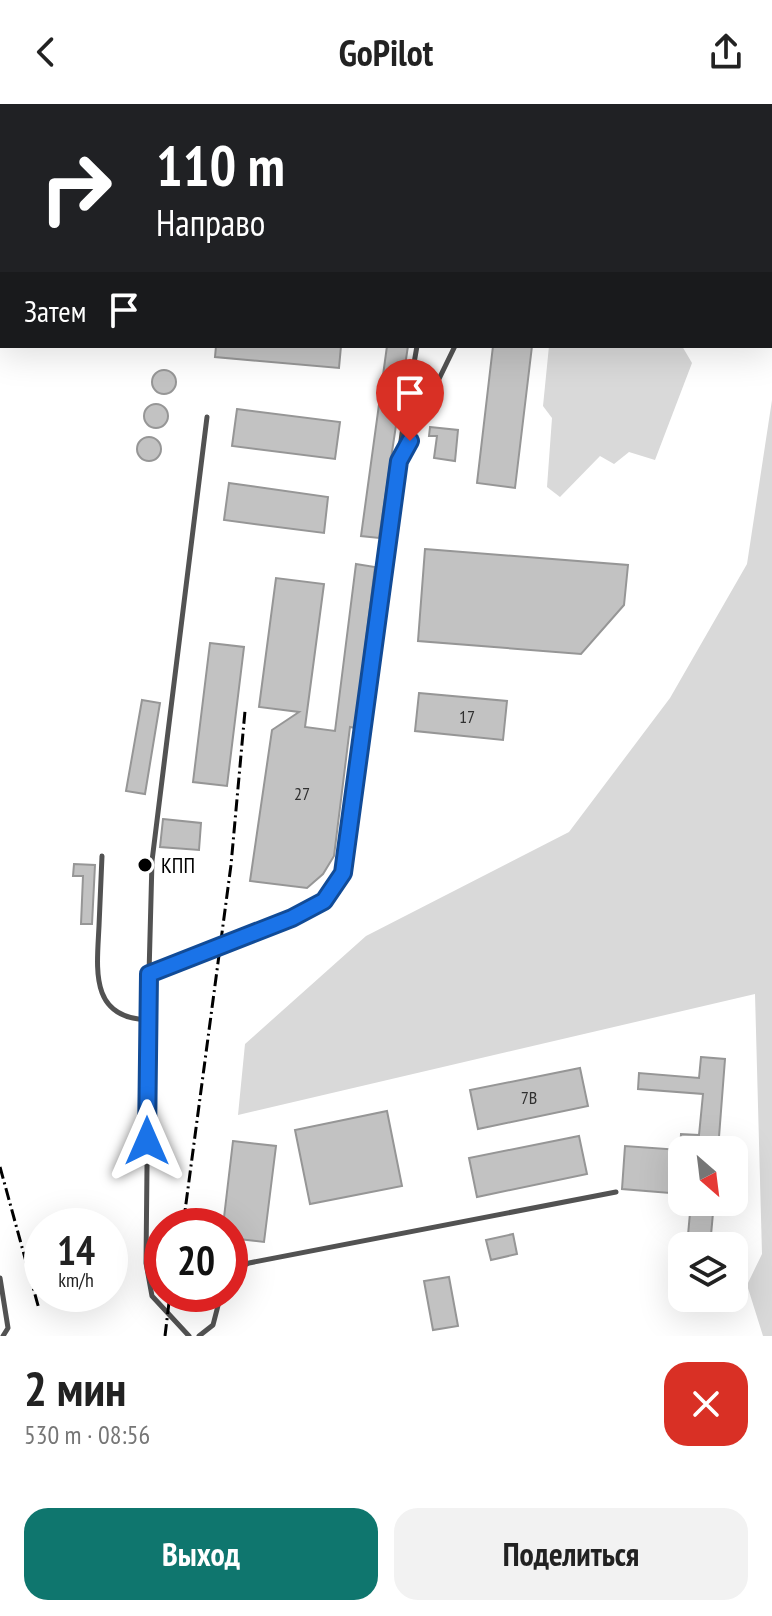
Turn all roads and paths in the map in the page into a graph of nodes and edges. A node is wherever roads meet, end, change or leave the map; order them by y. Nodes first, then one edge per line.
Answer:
1 (417, 348) edge
2 (454, 348) edge
3 (207, 417) dead end
4 (399, 461) junction
5 (102, 856) dead end
6 (149, 974) junction
7 (148, 1020) junction
8 (616, 1192) dead end
9 (248, 1263) edge
10 (0, 1278) edge
11 (216, 1312) edge
12 (3, 1336) edge
13 (189, 1336) edge
14 (199, 1336) edge

1 - 4 lane
2 - 4 lane
3 - 6 lane
4 - 6 lane
5 - 7 lane
6 - 7 lane
7 - 13 lane
8 - 9 lane
10 - 12 lane
11 - 14 lane

